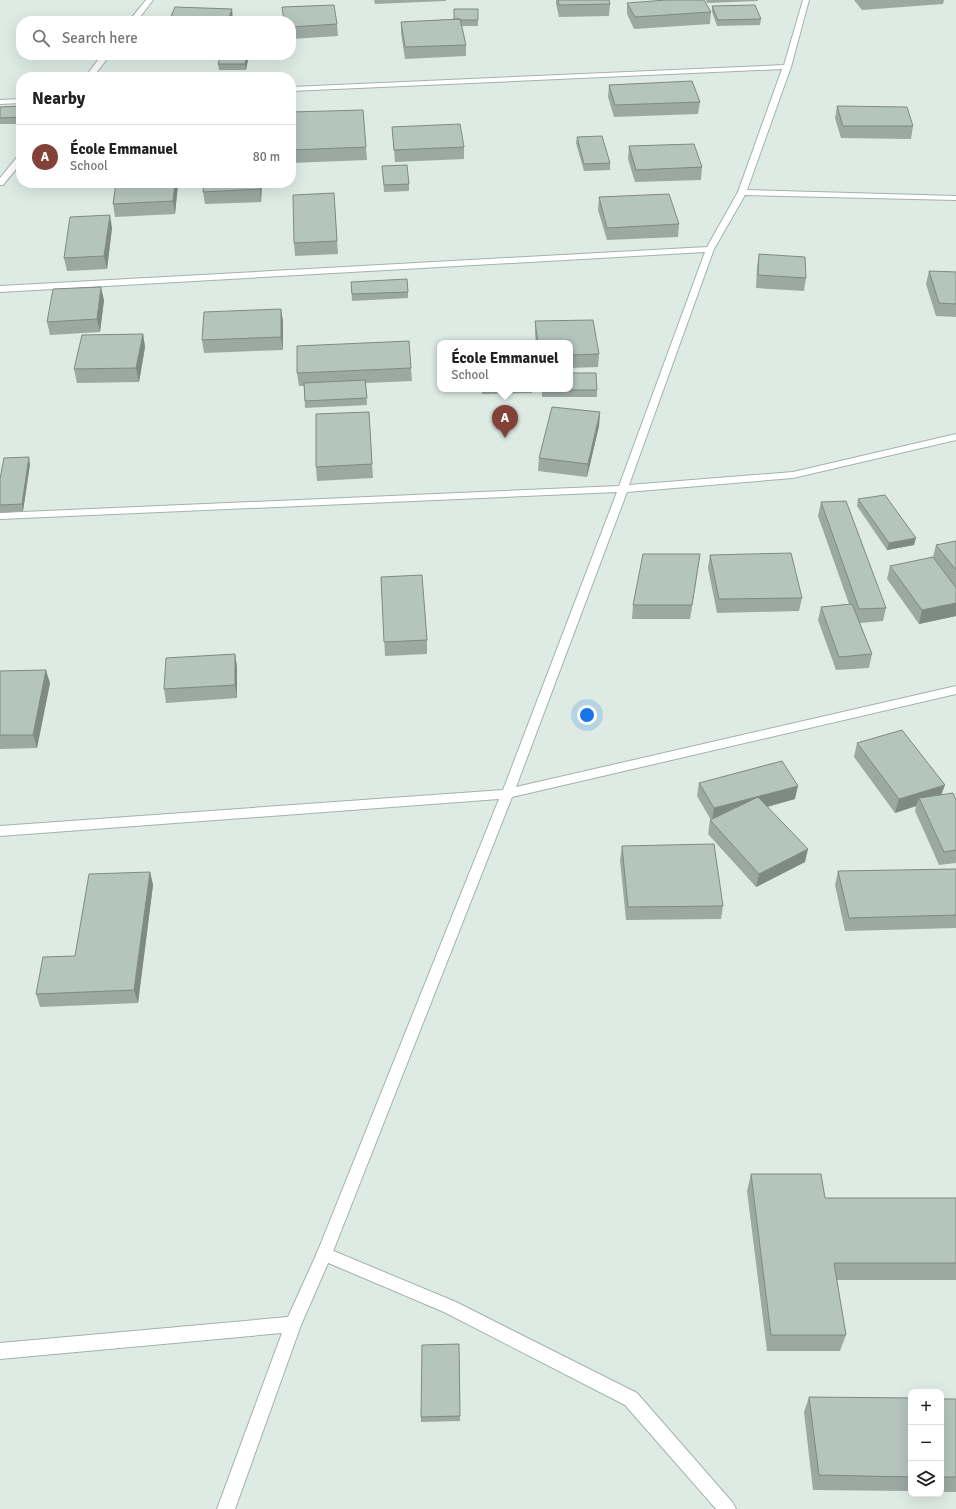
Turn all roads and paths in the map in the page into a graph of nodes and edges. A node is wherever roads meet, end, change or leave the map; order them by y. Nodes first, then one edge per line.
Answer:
1 (150, 0) edge
2 (806, 0) edge
3 (137, 16) edge
4 (102, 60) edge
5 (787, 67) junction
6 (93, 72) edge
7 (296, 89) edge
8 (16, 101) edge
9 (0, 102) edge
10 (16, 164) edge
11 (0, 182) edge
12 (742, 192) junction
13 (956, 198) edge
14 (710, 249) junction
15 (0, 289) edge
16 (956, 437) edge
17 (623, 489) junction
18 (0, 516) edge
19 (956, 690) edge
20 (507, 794) junction
21 (0, 831) edge
22 (324, 1254) junction
23 (293, 1324) junction
24 (0, 1351) edge
25 (226, 1509) edge
26 (727, 1509) edge

1 - 3 street
2 - 5 street
4 - 6 street
5 - 7 street
5 - 12 street
8 - 9 street
10 - 11 street
12 - 13 street
12 - 14 street
14 - 15 street
14 - 17 street
16 - 17 street
17 - 18 street
17 - 20 street
19 - 20 street
20 - 21 street
20 - 22 street
22 - 23 street
22 - 26 street
23 - 24 street
23 - 25 street

